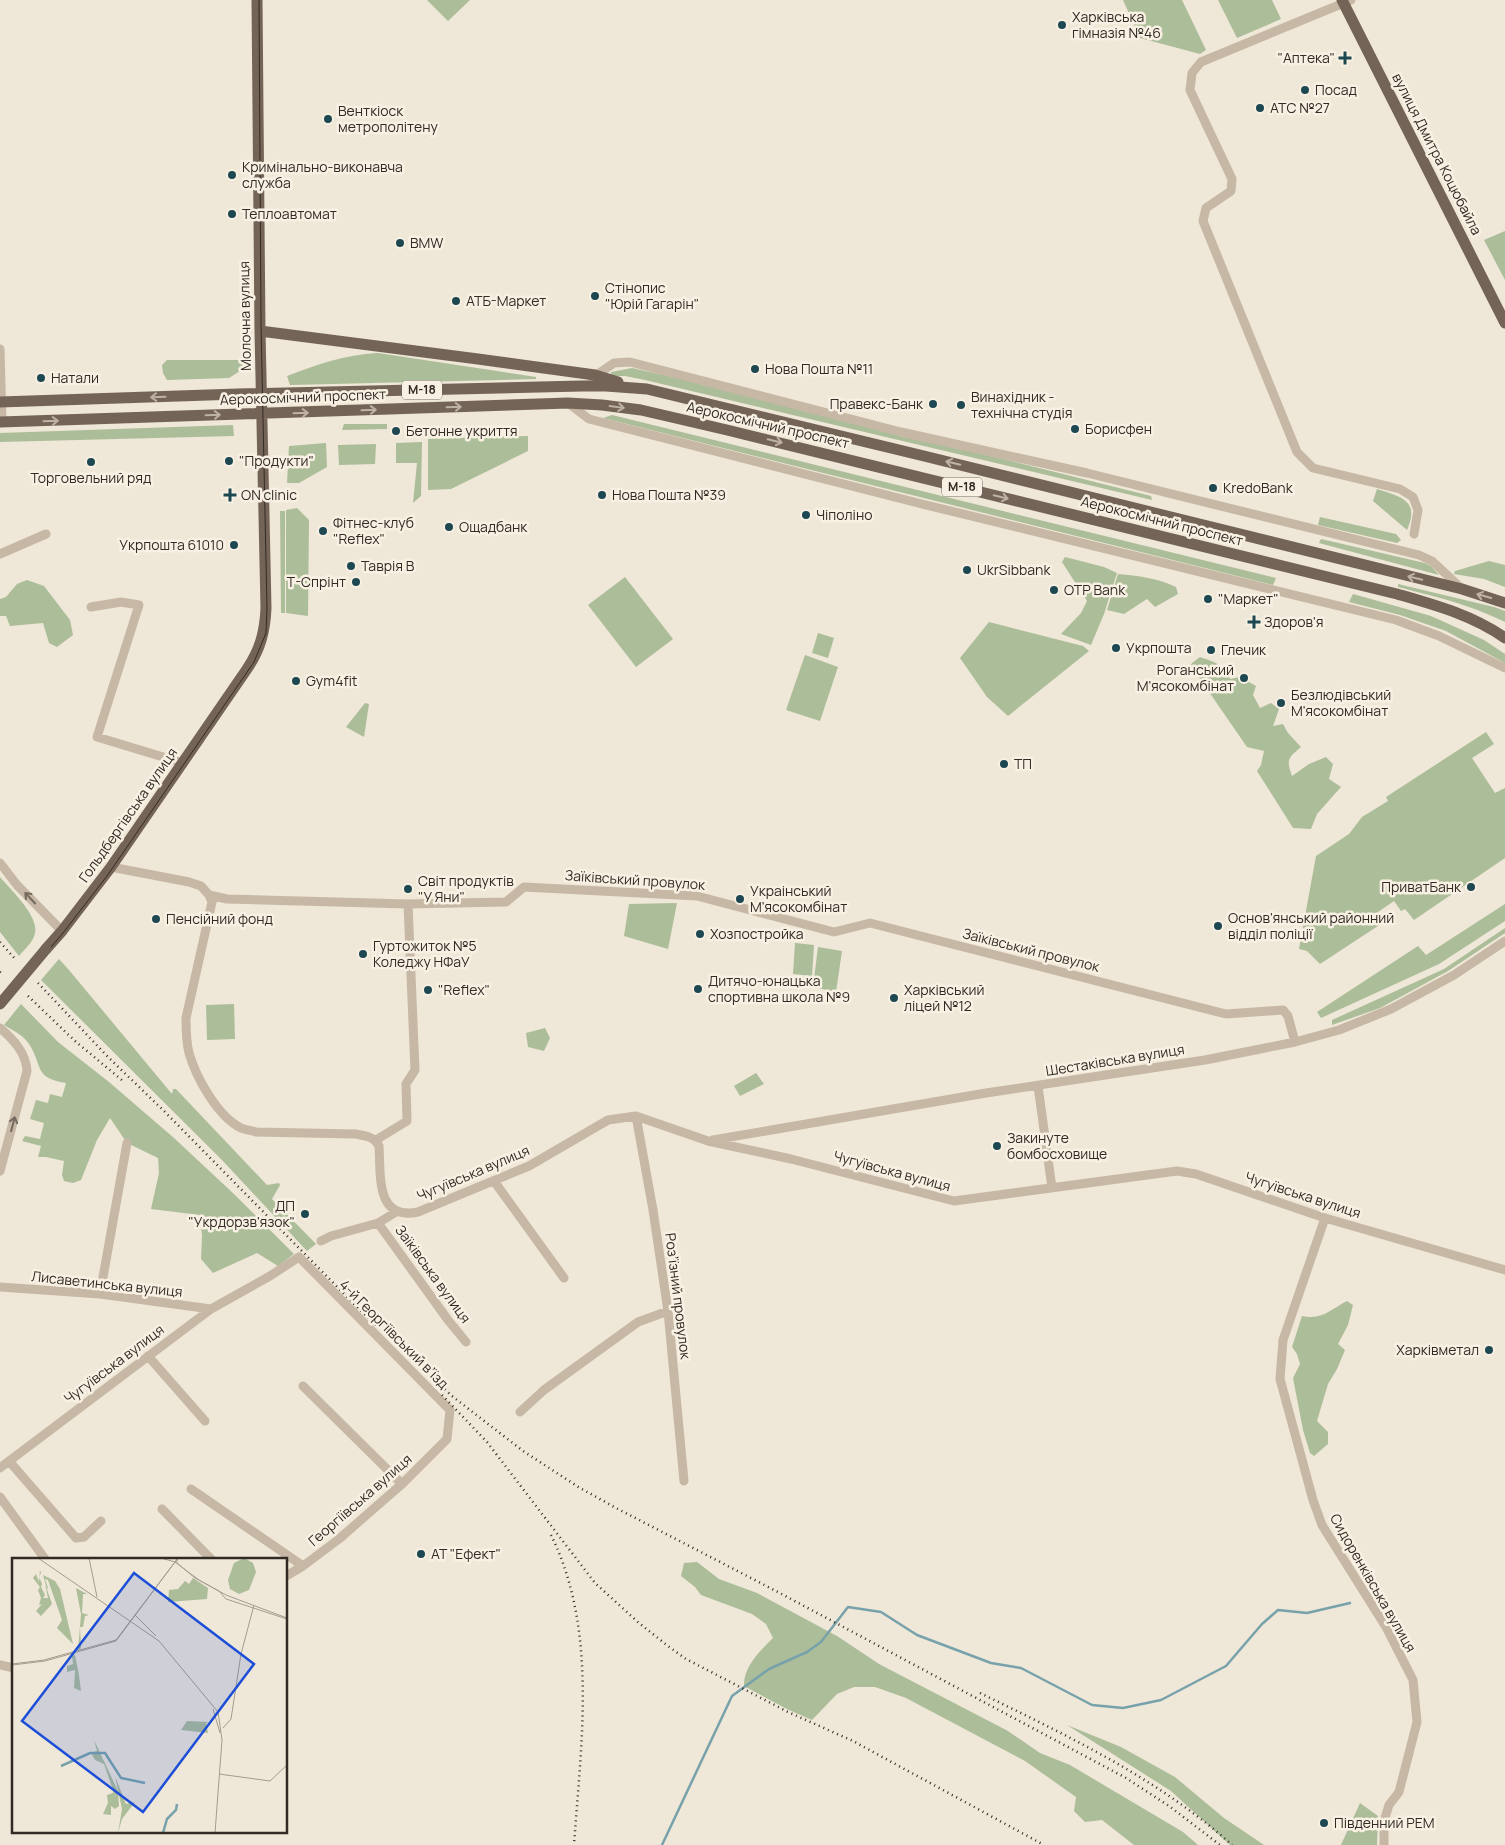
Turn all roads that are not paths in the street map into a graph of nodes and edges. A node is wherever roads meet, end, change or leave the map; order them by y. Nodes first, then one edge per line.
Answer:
1 (257, 0) edge
2 (1345, 1) edge
3 (1505, 322) edge
4 (260, 331) junction
5 (0, 349) edge
6 (527, 366) junction
7 (595, 376) junction
8 (582, 386) junction
9 (531, 388) junction
10 (647, 390) junction
11 (262, 394) junction
12 (1, 402) edge
13 (568, 403) junction
14 (262, 414) junction
15 (1, 422) edge
16 (46, 534) dead end
17 (1414, 534) dead end
18 (0, 554) edge
19 (1462, 590) junction
20 (1505, 602) edge
21 (91, 607) dead end
22 (264, 632) joint
23 (1505, 638) edge
24 (1505, 668) edge
25 (182, 762) junction
26 (0, 862) edge
27 (111, 867) junction
28 (209, 895) junction
29 (408, 904) junction
30 (62, 932) junction
31 (1505, 941) edge
32 (0, 1004) edge
33 (0, 1028) edge
34 (1295, 1042) junction
35 (1038, 1086) junction
36 (636, 1116) junction
37 (376, 1140) junction
38 (708, 1140) junction
39 (127, 1143) dead end
40 (0, 1171) edge
41 (494, 1182) junction
42 (1052, 1188) junction
43 (396, 1212) junction
44 (1325, 1218) junction
45 (378, 1223) junction
46 (321, 1241) dead end
47 (299, 1257) joint
48 (1505, 1270) edge
49 (564, 1278) dead end
50 (0, 1287) edge
51 (100, 1294) junction
52 (211, 1309) junction
53 (668, 1311) junction
54 (466, 1342) dead end
55 (148, 1356) junction
56 (303, 1386) dead end
57 (520, 1412) dead end
58 (204, 1420) dead end
59 (447, 1439) joint
60 (9, 1461) junction
61 (0, 1468) edge
62 (684, 1481) dead end
63 (402, 1484) junction
64 (191, 1489) dead end
65 (0, 1497) edge
66 (162, 1509) dead end
67 (101, 1520) dead end
68 (44, 1558) edge
69 (210, 1558) edge
70 (303, 1566) junction
71 (288, 1575) edge
72 (1384, 1845) edge

1 - 4 main road, Молочна вулиця
2 - 3 main road, вулиця Дмитра Коцюбайла
2 - 17 street
4 - 6 main road
4 - 11 main road, Молочна вулиця
5 - 12 street
6 - 7 main road
6 - 9 main road
7 - 8 street
7 - 10 main road
7 - 19 street
8 - 9 main road, Аерокосмічний проспект / М-18
8 - 10 main road, Аерокосмічний проспект / М-18
9 - 11 main road, Аерокосмічний проспект / М-18
19 -> 10 main road, Аерокосмічний проспект / М-18
11 -> 12 main road, Аерокосмічний проспект / М-18
11 - 14 main road, Молочна вулиця
12 - 15 street
14 -> 13 main road, Аерокосмічний проспект / М-18
13 -> 23 main road, Аерокосмічний проспект / М-18
13 - 24 street
15 -> 14 main road, Аерокосмічний проспект / М-18
14 - 22 main road, Молочна вулиця
16 - 18 street
20 -> 19 main road, Аерокосмічний проспект / М-18
21 - 25 street
22 - 25 main road, Гольдбергівська вулиця
25 - 27 main road, Гольдбергівська вулиця
30 -> 26 street
27 - 28 street
27 - 30 main road, Гольдбергівська вулиця
28 - 29 street, Заїківський провулок
28 - 37 street
29 - 34 street, Заїківський провулок
29 - 37 street
30 - 32 main road, Гольдбергівська вулиця, bridge
31 - 34 street, Шестаківська вулиця
40 -> 33 street
34 - 35 street, Шестаківська вулиця
35 - 38 street, Шестаківська вулиця
35 - 42 street
36 - 38 street, Чугуївська вулиця
36 - 41 street, Чугуївська вулиця
36 - 53 street, Роз’їзний провулок
37 - 43 street, Заїківська вулиця
38 - 42 street, Чугуївська вулиця
39 - 51 street
41 - 43 street, Чугуївська вулиця
41 - 49 street
42 - 44 street, Чугуївська вулиця
43 - 45 street, Чугуївська вулиця
44 - 48 street, Чугуївська вулиця
44 - 72 street, Сидоренківська вулиця
45 - 46 street, Чугуївська вулиця
45 - 54 street, Заїківська вулиця
47 - 52 street, Чугуївська вулиця
47 - 59 street, 4-й Георгіївський в’їзд
50 - 51 street, Лисаветинська вулиця
51 - 52 street, Лисаветинська вулиця
52 - 55 street, Чугуївська вулиця
53 - 57 street
53 - 62 street, Роз’їзний провулок
55 - 58 street
55 - 60 street, Чугуївська вулиця
56 - 63 street
59 - 63 street, Георгіївська вулиця
60 - 61 street, Чугуївська вулиця
60 - 67 street
63 - 70 street, Георгіївська вулиця
64 - 70 street
65 - 68 street
66 - 69 street
70 - 71 street, Георгіївська вулиця

